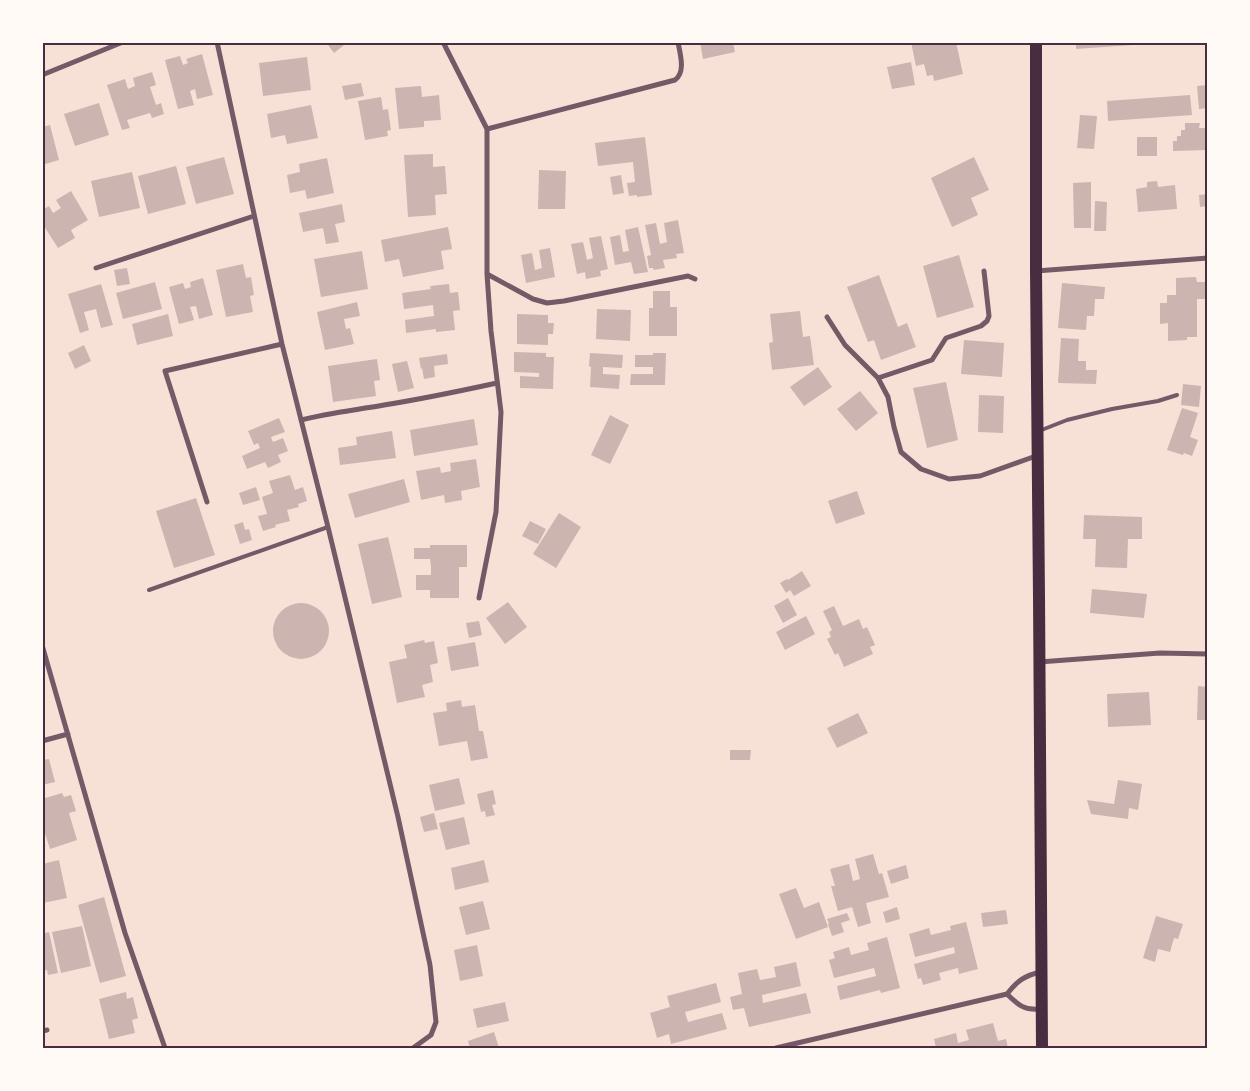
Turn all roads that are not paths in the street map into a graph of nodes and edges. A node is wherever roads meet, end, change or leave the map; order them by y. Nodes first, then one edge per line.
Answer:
1 (123, 42) edge
2 (217, 42) edge
3 (443, 42) edge
4 (678, 42) edge
5 (1036, 42) edge
6 (42, 75) edge
7 (488, 129) junction
8 (254, 216) junction
9 (1208, 258) edge
10 (96, 268) dead end
11 (984, 271) dead end
12 (1036, 271) junction
13 (487, 274) junction
14 (695, 278) dead end
15 (828, 316) dead end
16 (282, 344) junction
17 (878, 378) junction
18 (497, 383) junction
19 (1177, 395) dead end
20 (301, 420) junction
21 (1037, 432) junction
22 (1038, 455) junction
23 (206, 502) dead end
24 (328, 527) junction
25 (149, 590) dead end
26 (479, 598) dead end
27 (42, 645) edge
28 (1208, 654) edge
29 (1039, 662) junction
30 (68, 734) junction
31 (42, 741) edge
32 (1041, 972) junction
33 (1007, 994) junction
34 (1041, 1009) junction
35 (165, 1048) edge
36 (413, 1048) edge
37 (776, 1048) edge
38 (1042, 1048) edge

1 - 6 street
2 - 8 street
3 - 7 street
4 - 7 street
5 - 12 main road
7 - 13 street
8 - 10 street
8 - 16 street
9 - 12 street
11 - 17 street
12 - 21 main road
13 - 14 street
13 - 18 street
15 - 17 street
16 - 20 street
16 - 23 street
17 - 22 street
18 - 20 street
18 - 26 street
19 - 21 lane
20 - 24 street
21 - 22 main road
22 - 29 main road
24 - 25 lane
24 - 36 street
27 - 30 street
28 - 29 street
29 - 32 main road
30 - 31 street
30 - 35 street
32 - 33 street
32 - 34 main road
33 - 34 street
33 - 37 street
34 - 38 main road

